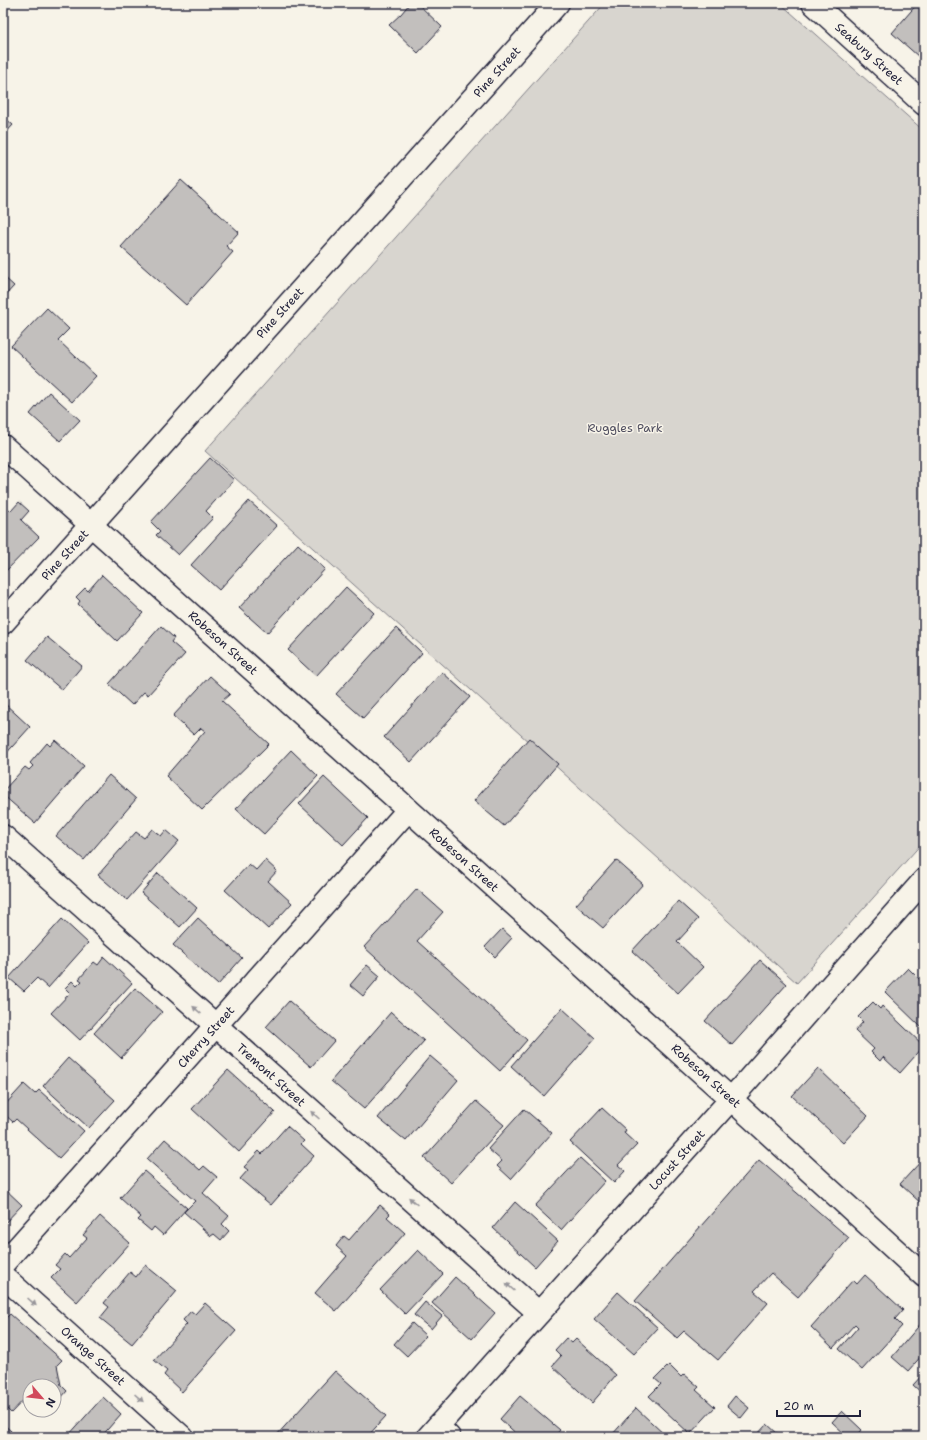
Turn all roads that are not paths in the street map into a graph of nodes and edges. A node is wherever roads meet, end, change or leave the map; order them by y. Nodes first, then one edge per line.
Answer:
1 (558, 3) edge
2 (813, 3) edge
3 (924, 104) edge
4 (3, 446) edge
5 (92, 525) junction
6 (3, 624) edge
7 (408, 810) junction
8 (3, 836) edge
9 (924, 880) edge
10 (215, 1026) junction
11 (731, 1099) junction
12 (3, 1264) edge
13 (3, 1276) edge
14 (924, 1276) edge
15 (539, 1313) junction
16 (438, 1433) edge
17 (182, 1437) edge

1 - 5 street, Pine Street
2 - 3 street, Seabury Street
4 - 5 street, Robeson Street
5 - 6 street, Pine Street
5 - 7 street, Robeson Street
7 - 10 street, Cherry Street
7 - 11 street, Robeson Street
10 -> 8 street, Tremont Street
9 - 11 street, Locust Street
10 - 12 street, Cherry Street
15 -> 10 street, Tremont Street
11 - 14 street, Robeson Street
11 - 15 street, Locust Street
13 -> 17 street, Orange Street
15 - 16 street, Locust Street

